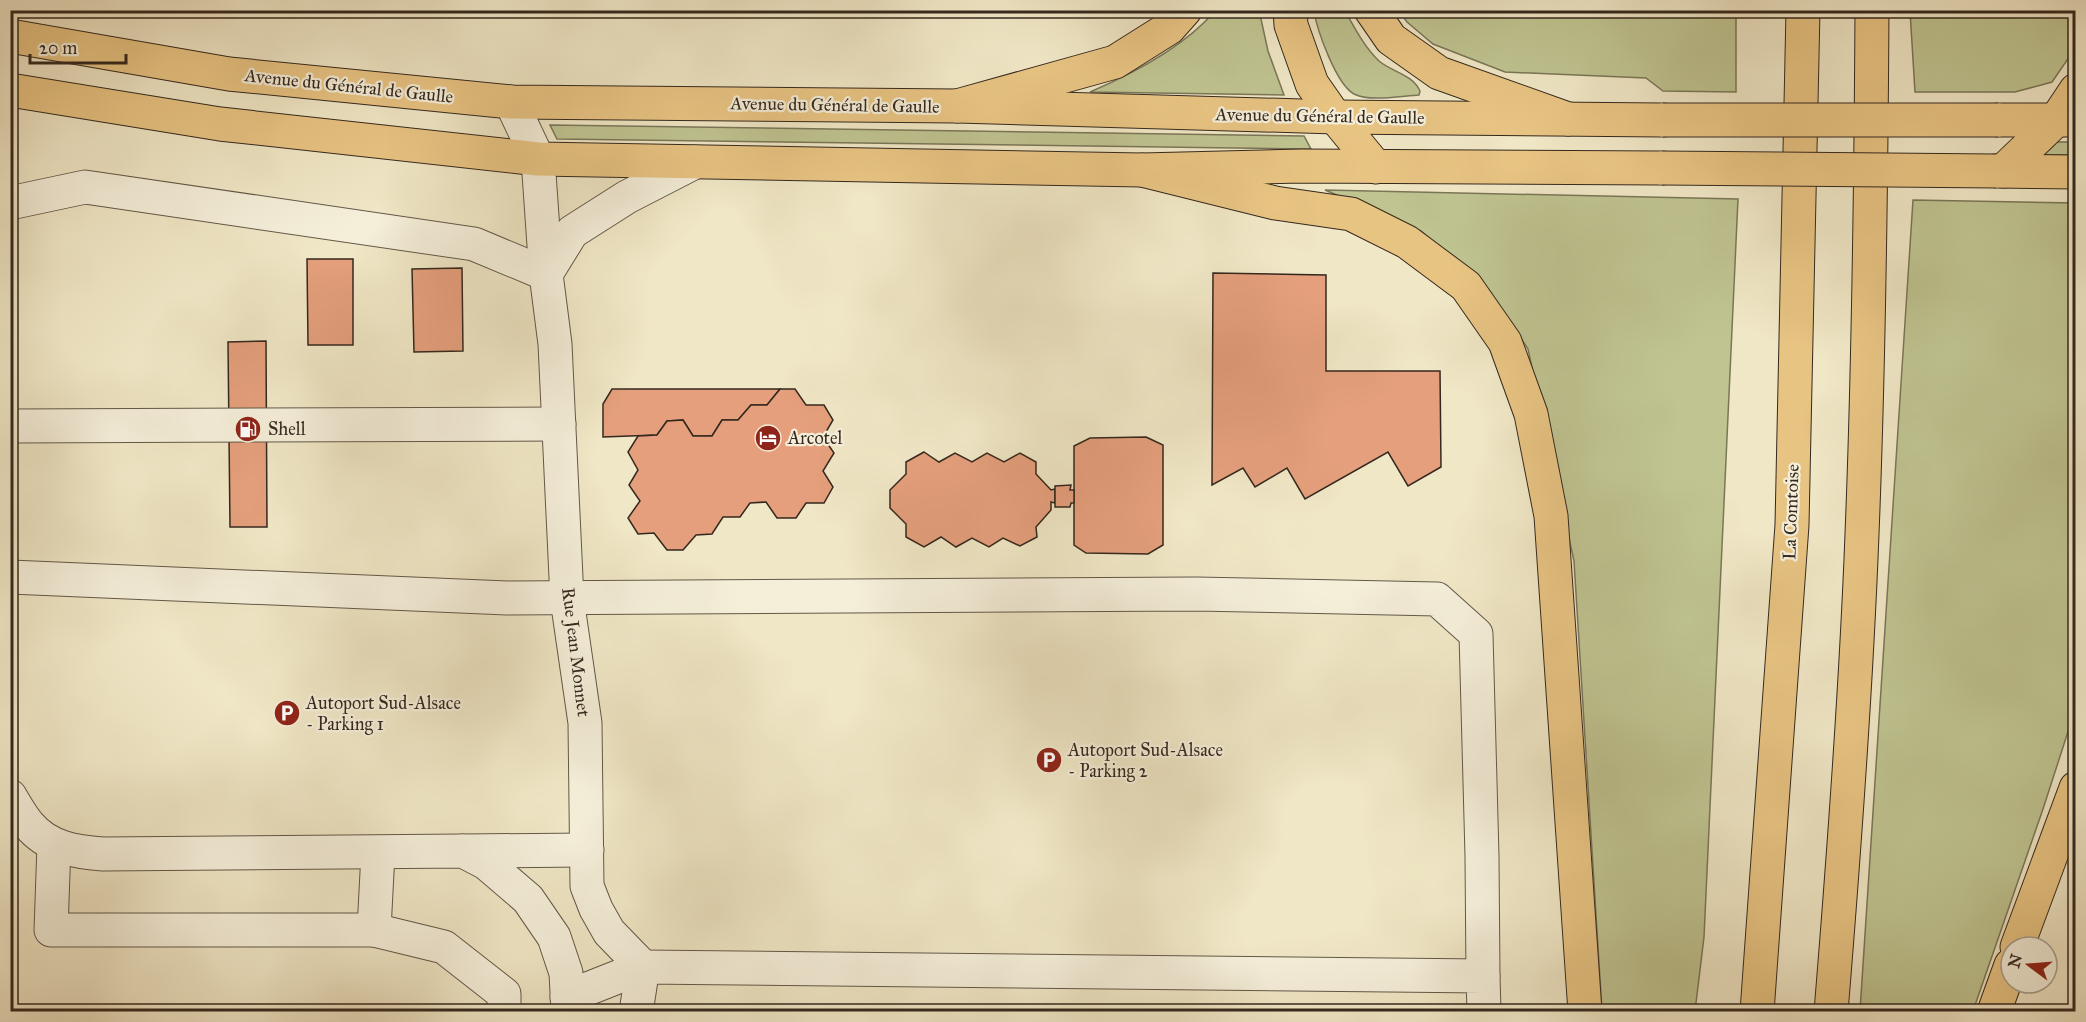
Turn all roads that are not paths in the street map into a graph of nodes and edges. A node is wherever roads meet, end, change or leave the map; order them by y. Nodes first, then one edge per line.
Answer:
1 (1185, 10) edge
2 (1290, 10) edge
3 (1371, 10) edge
4 (1787, 10) edge
5 (1803, 10) edge
6 (1872, 10) edge
7 (10, 36) edge
8 (1803, 56) junction
9 (10, 90) edge
10 (2076, 90) edge
11 (511, 102) junction
12 (957, 106) junction
13 (1335, 117) junction
14 (1568, 119) junction
15 (2066, 120) edge
16 (538, 159) junction
17 (695, 162) junction
18 (1376, 167) junction
19 (1142, 170) junction
20 (2000, 171) junction
21 (2076, 172) edge
22 (10, 203) edge
23 (546, 274) junction
24 (559, 424) junction
25 (10, 426) edge
26 (10, 577) edge
27 (567, 599) junction
28 (2076, 788) edge
29 (10, 796) edge
30 (54, 845) junction
31 (587, 850) junction
32 (463, 851) junction
33 (378, 853) junction
34 (374, 930) junction
35 (2022, 935) edge
36 (643, 967) junction
37 (1483, 976) junction
38 (2000, 995) edge
39 (567, 1004) edge
40 (504, 1011) edge
41 (636, 1011) edge
42 (1484, 1011) edge
43 (1585, 1011) edge
44 (1757, 1011) edge
45 (1831, 1011) edge
46 (1994, 1011) edge

1 - 12 main road
2 - 13 main road
3 - 14 main road
4 - 8 main road
5 - 8 main road, La Comtoise
6 - 45 main road
7 - 11 main road, Avenue du Général de Gaulle
8 - 44 main road, La Comtoise
9 - 16 main road
10 - 15 main road
11 - 12 main road, Avenue du Général de Gaulle
11 - 16 street, Rue Jean Monnet
12 - 13 main road, Avenue du Général de Gaulle
13 - 14 main road, Avenue du Général de Gaulle
13 - 18 main road
14 - 15 main road, Avenue du Général de Gaulle, bridge
15 - 20 main road
16 - 17 main road
16 - 23 street, Rue Jean Monnet
17 - 19 main road
17 - 23 street
18 - 19 main road
18 - 20 main road, bridge
19 - 43 main road
20 - 21 main road
22 - 23 street
23 - 24 street, Rue Jean Monnet
24 - 25 street
24 - 27 street, Rue Jean Monnet
26 - 27 street
27 - 31 street, Rue Jean Monnet
27 - 37 street
28 - 35 main road
29 - 30 street
30 - 33 street
30 - 34 street
31 - 32 street
31 - 36 street, Rue Jean Monnet
32 - 33 street
32 - 39 street
33 - 34 street
34 - 40 street
36 - 37 street
36 - 39 street
36 - 41 street
37 - 42 street
38 - 46 main road

